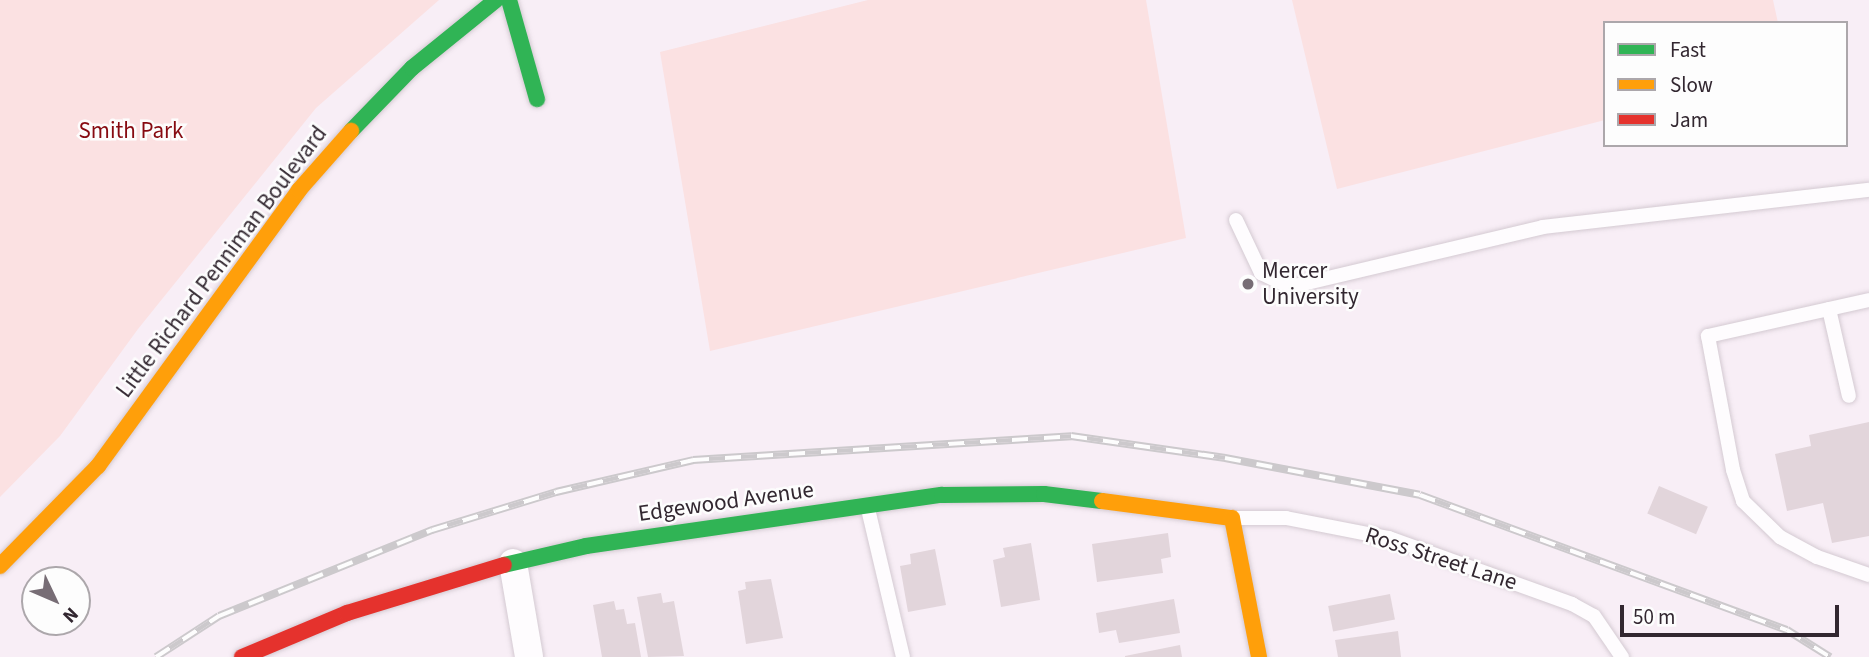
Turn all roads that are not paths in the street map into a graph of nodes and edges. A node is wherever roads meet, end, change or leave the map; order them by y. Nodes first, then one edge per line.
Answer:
1 (496, 0) edge
2 (509, 0) edge
3 (537, 99) dead end
4 (1869, 190) edge
5 (1236, 220) dead end
6 (1869, 300) edge
7 (1829, 309) junction
8 (1849, 396) dead end
9 (867, 505) junction
10 (1232, 518) junction
11 (513, 563) junction
12 (0, 566) edge
13 (1869, 576) edge
14 (242, 657) edge
15 (529, 657) edge
16 (903, 657) edge
17 (1259, 657) edge
18 (1622, 657) edge

1 - 12 street, Little Richard Penniman Boulevard
2 - 3 street
4 - 5 lane
6 - 7 lane
7 - 8 lane
7 - 13 lane
9 - 10 street, Edgewood Avenue
9 - 11 street, Edgewood Avenue
9 - 16 lane
10 - 17 street
10 - 18 lane, Ross Street Lane
11 - 14 street, Edgewood Avenue
11 - 15 street

